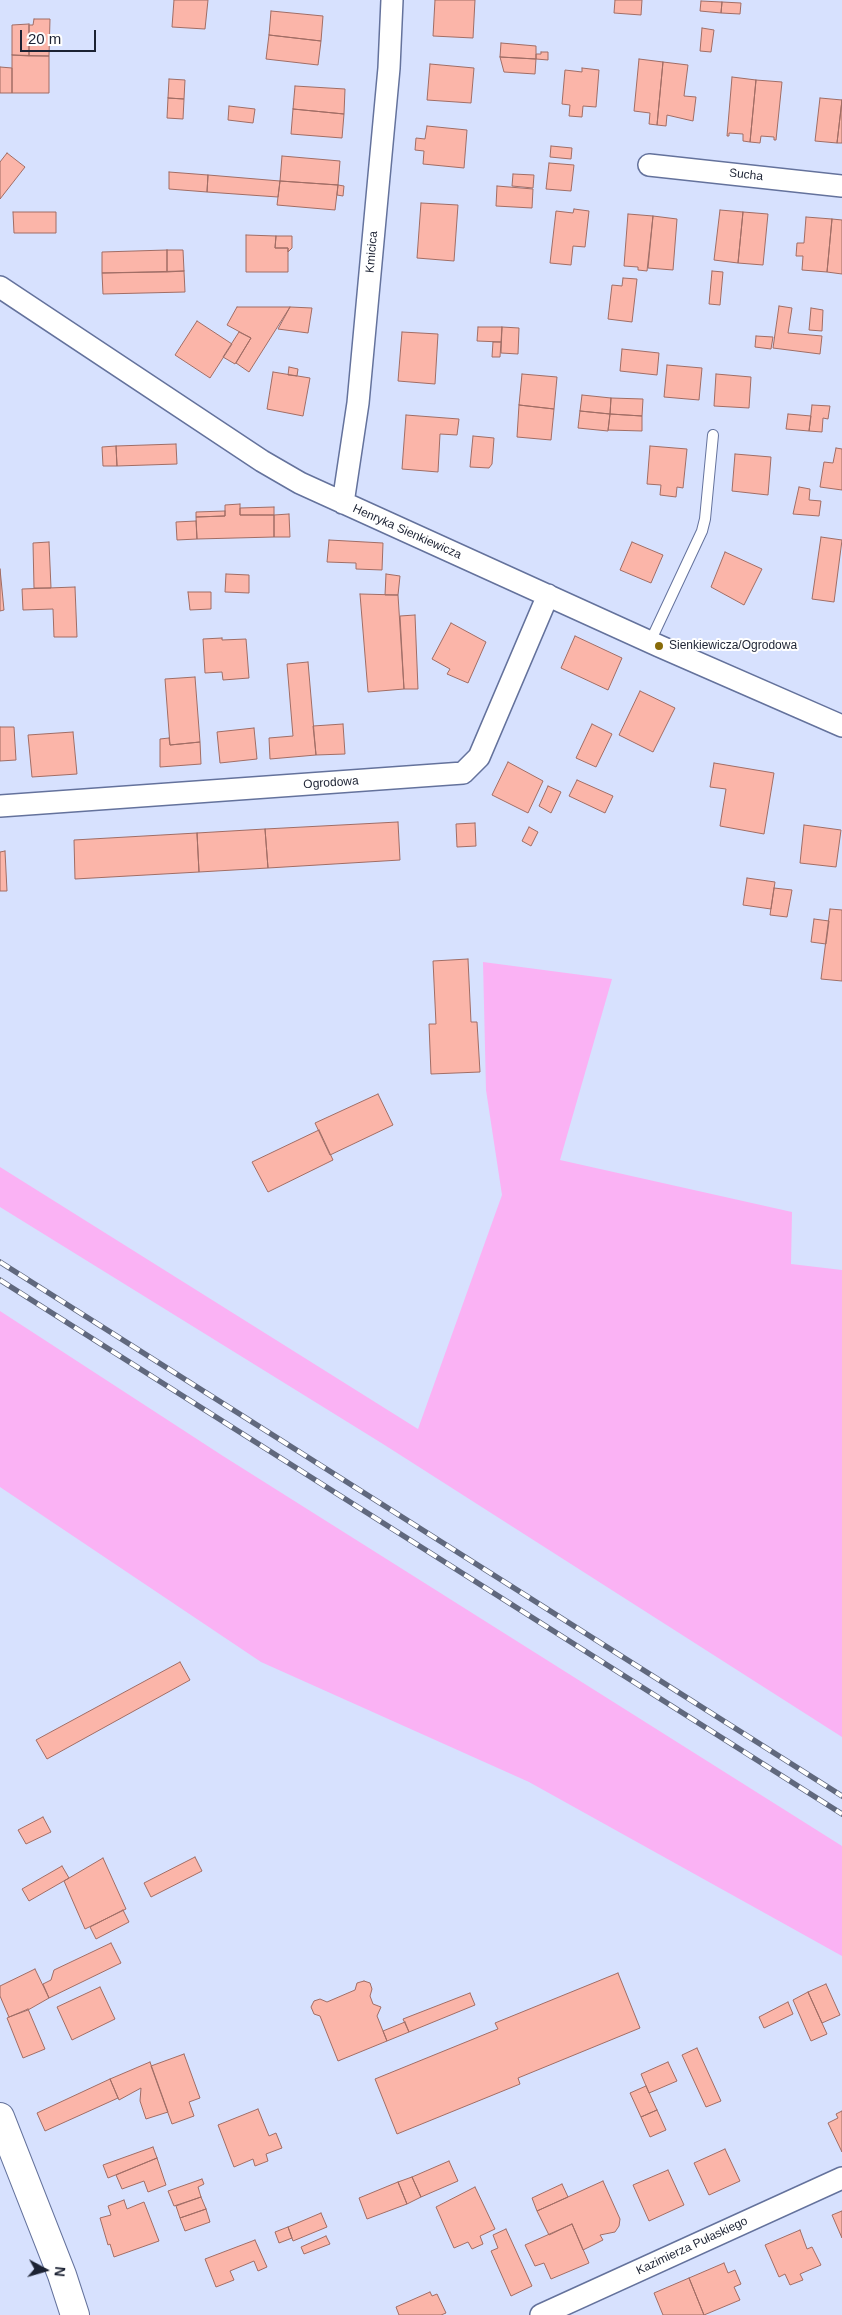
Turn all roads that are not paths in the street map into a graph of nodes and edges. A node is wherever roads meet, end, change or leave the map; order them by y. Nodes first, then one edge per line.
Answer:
1 (392, 0) edge
2 (649, 165) dead end
3 (842, 186) edge
4 (0, 286) edge
5 (713, 435) dead end
6 (343, 503) junction
7 (548, 595) junction
8 (650, 642) junction
9 (842, 726) edge
10 (0, 806) edge
11 (0, 2117) edge
12 (842, 2178) edge
13 (74, 2315) edge
14 (541, 2315) edge

1 - 6 street, Kmicica
2 - 3 street, Sucha
4 - 6 street, Henryka Sienkiewicza
5 - 8 lane
6 - 7 street, Henryka Sienkiewicza
7 - 8 street, Henryka Sienkiewicza
7 - 10 street, Ogrodowa
8 - 9 street, Henryka Sienkiewicza
11 - 13 street
12 - 14 street, Kazimierza Pułaskiego

